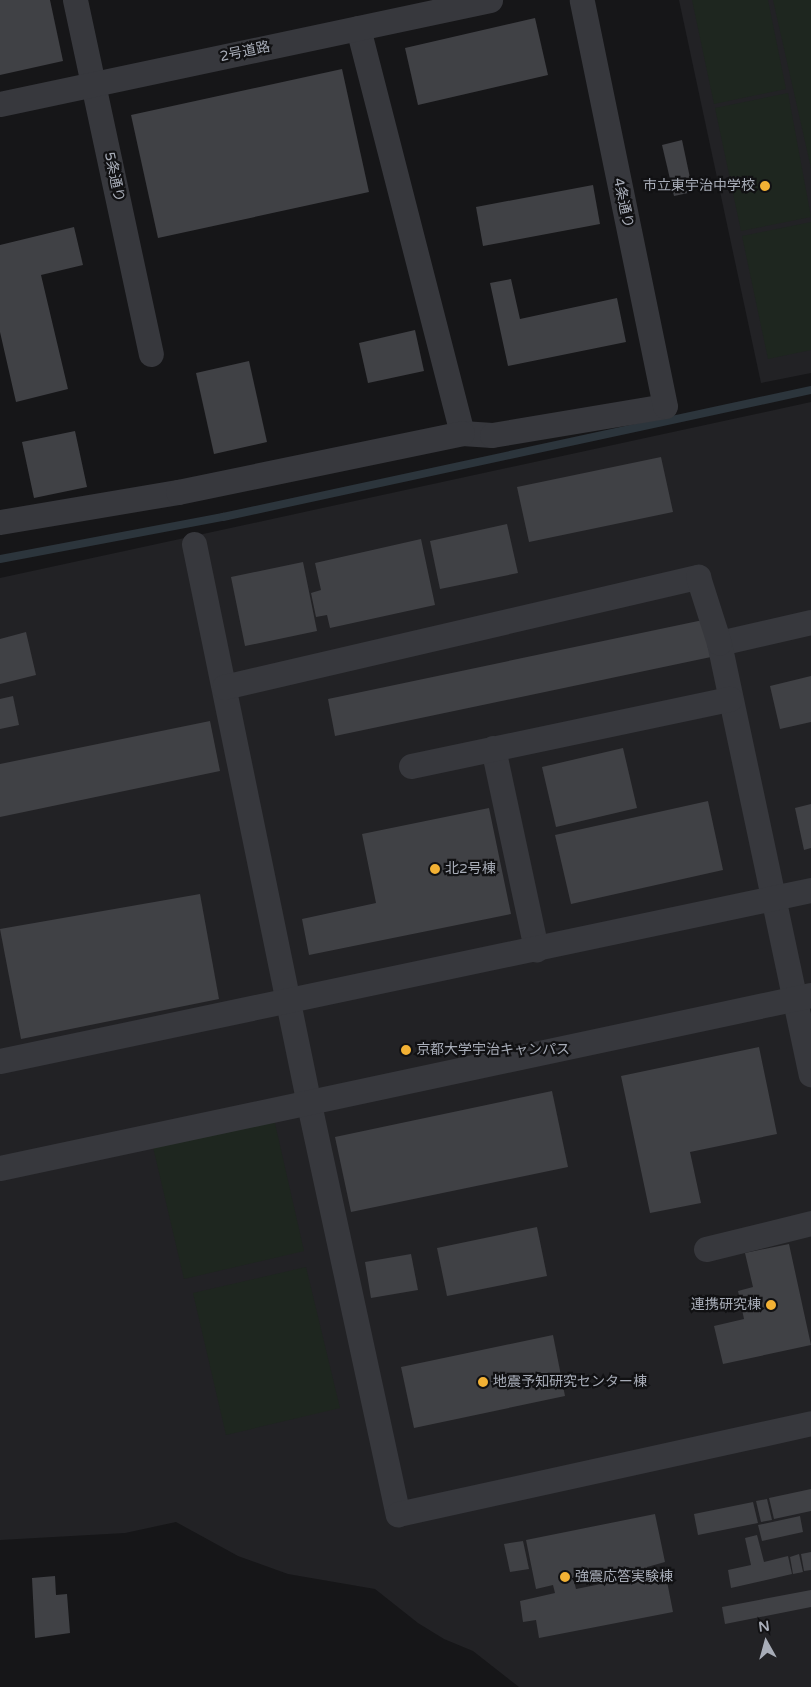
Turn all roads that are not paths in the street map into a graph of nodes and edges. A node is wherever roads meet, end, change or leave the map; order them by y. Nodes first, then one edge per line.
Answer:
1 (75, 0) edge
2 (490, 0) edge
3 (582, 0) edge
4 (358, 28) junction
5 (94, 84) junction
6 (0, 104) edge
7 (151, 354) dead end
8 (462, 433) junction
9 (0, 522) edge
10 (194, 544) dead end
11 (811, 622) edge
12 (719, 643) junction
13 (224, 687) junction
14 (730, 699) junction
15 (493, 748) junction
16 (411, 766) dead end
17 (811, 890) edge
18 (773, 899) junction
19 (536, 949) junction
20 (803, 997) edge
21 (289, 1002) junction
22 (0, 1061) edge
23 (811, 1074) edge
24 (309, 1104) junction
25 (0, 1168) edge
26 (811, 1223) edge
27 (706, 1249) dead end
28 (811, 1423) edge

1 - 5 lane, 5条通り
2 - 4 lane, 2号道路
3 - 8 lane, 4条通り
4 - 5 lane, 2号道路
4 - 8 lane
5 - 6 lane, 2号道路
5 - 7 lane, 5条通り
8 - 9 lane
10 - 13 lane
11 - 12 lane
12 - 13 lane
12 - 14 lane
13 - 21 lane
14 - 15 lane
14 - 18 lane
15 - 16 lane
15 - 19 lane
17 - 18 lane
18 - 19 lane
18 - 20 lane
19 - 21 lane
20 - 23 lane
20 - 24 lane
21 - 22 lane
21 - 24 lane
24 - 25 lane
24 - 28 lane
26 - 27 lane

